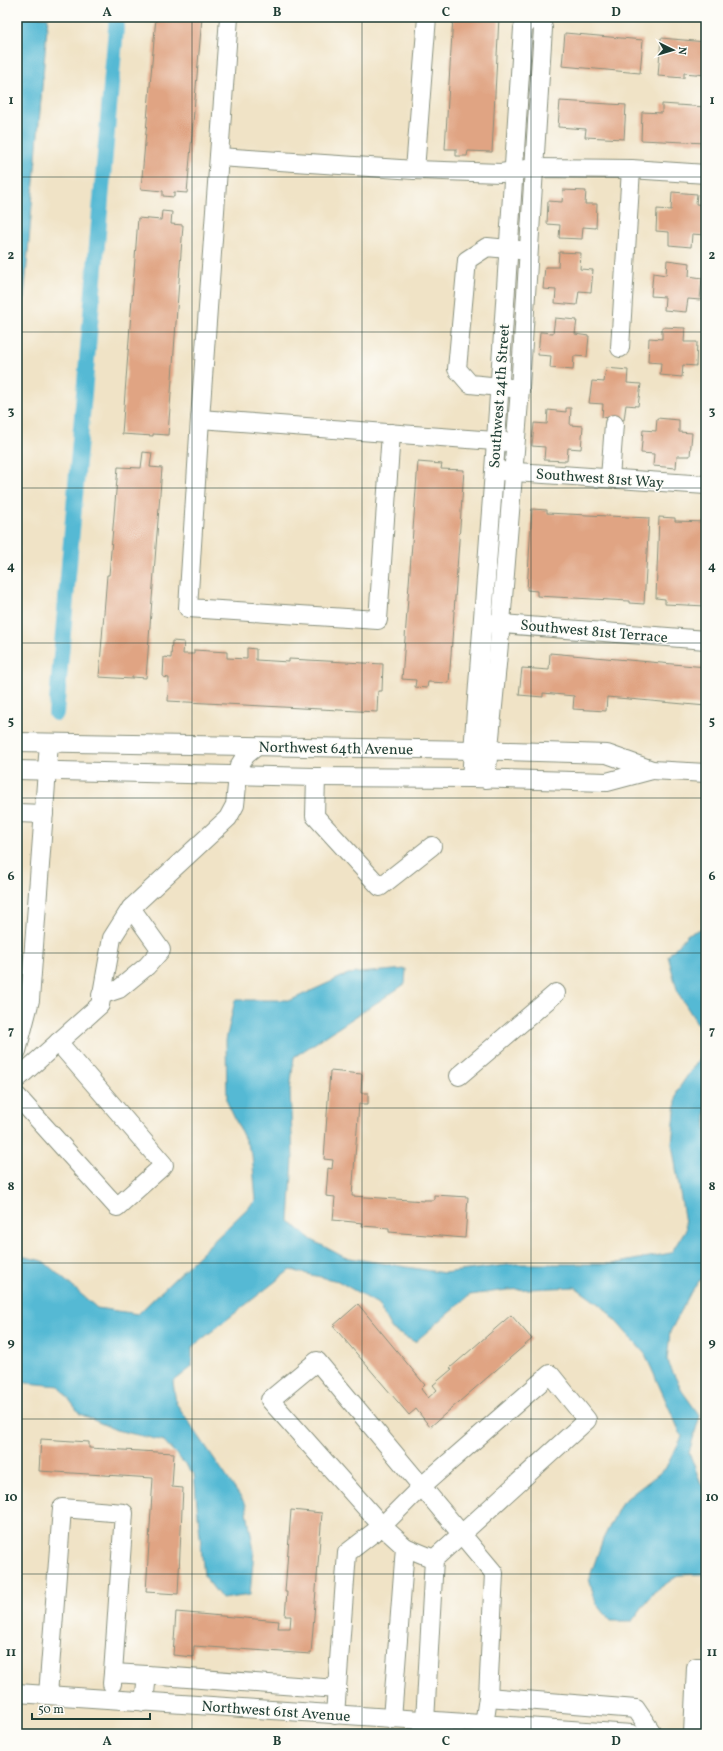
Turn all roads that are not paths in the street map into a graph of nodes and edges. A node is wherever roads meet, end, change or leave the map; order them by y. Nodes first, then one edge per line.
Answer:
1 (229, 17) edge
2 (427, 17) edge
3 (532, 17) edge
4 (539, 17) edge
5 (219, 157) junction
6 (534, 168) junction
7 (632, 169) junction
8 (415, 170) junction
9 (513, 171) junction
10 (706, 174) edge
11 (508, 249) junction
12 (528, 250) junction
13 (620, 348) dead end
14 (500, 387) junction
15 (520, 389) junction
16 (200, 419) junction
17 (614, 424) dead end
18 (391, 433) junction
19 (496, 441) junction
20 (515, 443) junction
21 (494, 471) junction
22 (512, 471) junction
23 (610, 478) junction
24 (706, 485) edge
25 (483, 622) junction
26 (501, 623) junction
27 (706, 640) edge
28 (17, 742) edge
29 (49, 743) junction
30 (256, 747) junction
31 (482, 750) junction
32 (17, 770) edge
33 (652, 770) junction
34 (48, 771) junction
35 (706, 774) edge
36 (239, 775) junction
37 (316, 777) junction
38 (478, 779) junction
39 (17, 813) edge
40 (44, 814) junction
41 (432, 846) dead end
42 (131, 908) junction
43 (556, 993) dead end
44 (102, 995) junction
45 (18, 1042) edge
46 (58, 1042) junction
47 (459, 1076) dead end
48 (17, 1079) edge
49 (17, 1096) edge
50 (422, 1486) junction
51 (382, 1526) junction
52 (462, 1534) junction
53 (405, 1547) junction
54 (434, 1559) junction
55 (706, 1667) edge
56 (113, 1673) junction
57 (147, 1675) junction
58 (337, 1689) junction
59 (17, 1693) edge
60 (48, 1695) junction
61 (488, 1697) junction
62 (111, 1699) junction
63 (144, 1702) junction
64 (335, 1715) junction
65 (392, 1719) junction
66 (426, 1721) junction
67 (484, 1725) junction
68 (632, 1734) edge
69 (653, 1734) edge
70 (693, 1734) edge

1 - 5 street
2 - 8 street
3 - 9 street, Southwest 24th Street
4 - 6 street, Southwest 24th Street
5 - 8 street
5 - 16 street
6 - 7 street
6 - 9 street
6 - 12 street, Southwest 24th Street
7 - 10 street
7 - 13 street
8 - 9 street
9 - 11 street, Southwest 24th Street
11 - 12 street
11 - 14 street, Southwest 24th Street
11 - 14 street
12 - 15 street, Southwest 24th Street
14 - 15 street
14 - 19 street, Southwest 24th Street
15 - 20 street, Southwest 24th Street
16 - 18 street
16 - 18 street
17 - 23 street
18 - 19 street
19 - 20 street
19 - 21 street, Southwest 24th Street
20 - 22 street, Southwest 24th Street
21 - 22 street, Southwest 81st Way
21 - 25 street, Southwest 24th Street
22 - 23 street, Southwest 81st Way
22 - 26 street, Southwest 24th Street
23 - 24 street, Southwest 81st Way
25 - 26 street, Southwest 81st Terrace
25 - 31 street, Southwest 24th Street
26 - 27 street, Southwest 81st Terrace
26 - 31 street, Southwest 24th Street
28 - 29 street, Northwest 64th Avenue
29 - 30 street, Northwest 64th Avenue
29 - 34 street
30 - 31 street, Northwest 64th Avenue
30 - 36 street
31 - 33 street, Northwest 64th Avenue
31 - 38 street, Southwest 24th Street
32 - 34 street, Northwest 64th Avenue
33 - 35 street, Northwest 64th Avenue
33 - 38 street, Northwest 64th Avenue
34 - 36 street, Northwest 64th Avenue
34 - 40 street
36 - 37 street, Northwest 64th Avenue
36 - 42 street
37 - 38 street, Northwest 64th Avenue
37 - 41 street
39 - 40 street
40 - 45 street
42 - 44 street
42 - 44 street
43 - 47 street
44 - 46 street
46 - 48 street
46 - 49 street
50 - 51 street
50 - 51 street
50 - 52 street
50 - 52 street
51 - 53 street
51 - 58 street
52 - 54 street
52 - 61 street
53 - 54 street
53 - 65 street
54 - 66 street
55 - 70 street
56 - 57 street
56 - 60 street
56 - 62 street
57 - 58 street
57 - 63 street
58 - 64 street
59 - 60 street, Northwest 61st Avenue
60 - 62 street, Northwest 61st Avenue
61 - 67 street
61 - 69 street
62 - 63 street, Northwest 61st Avenue
63 - 64 street, Northwest 61st Avenue
64 - 65 street, Northwest 61st Avenue
65 - 66 street, Northwest 61st Avenue
66 - 67 street, Northwest 61st Avenue
67 - 68 street, Northwest 61st Avenue

